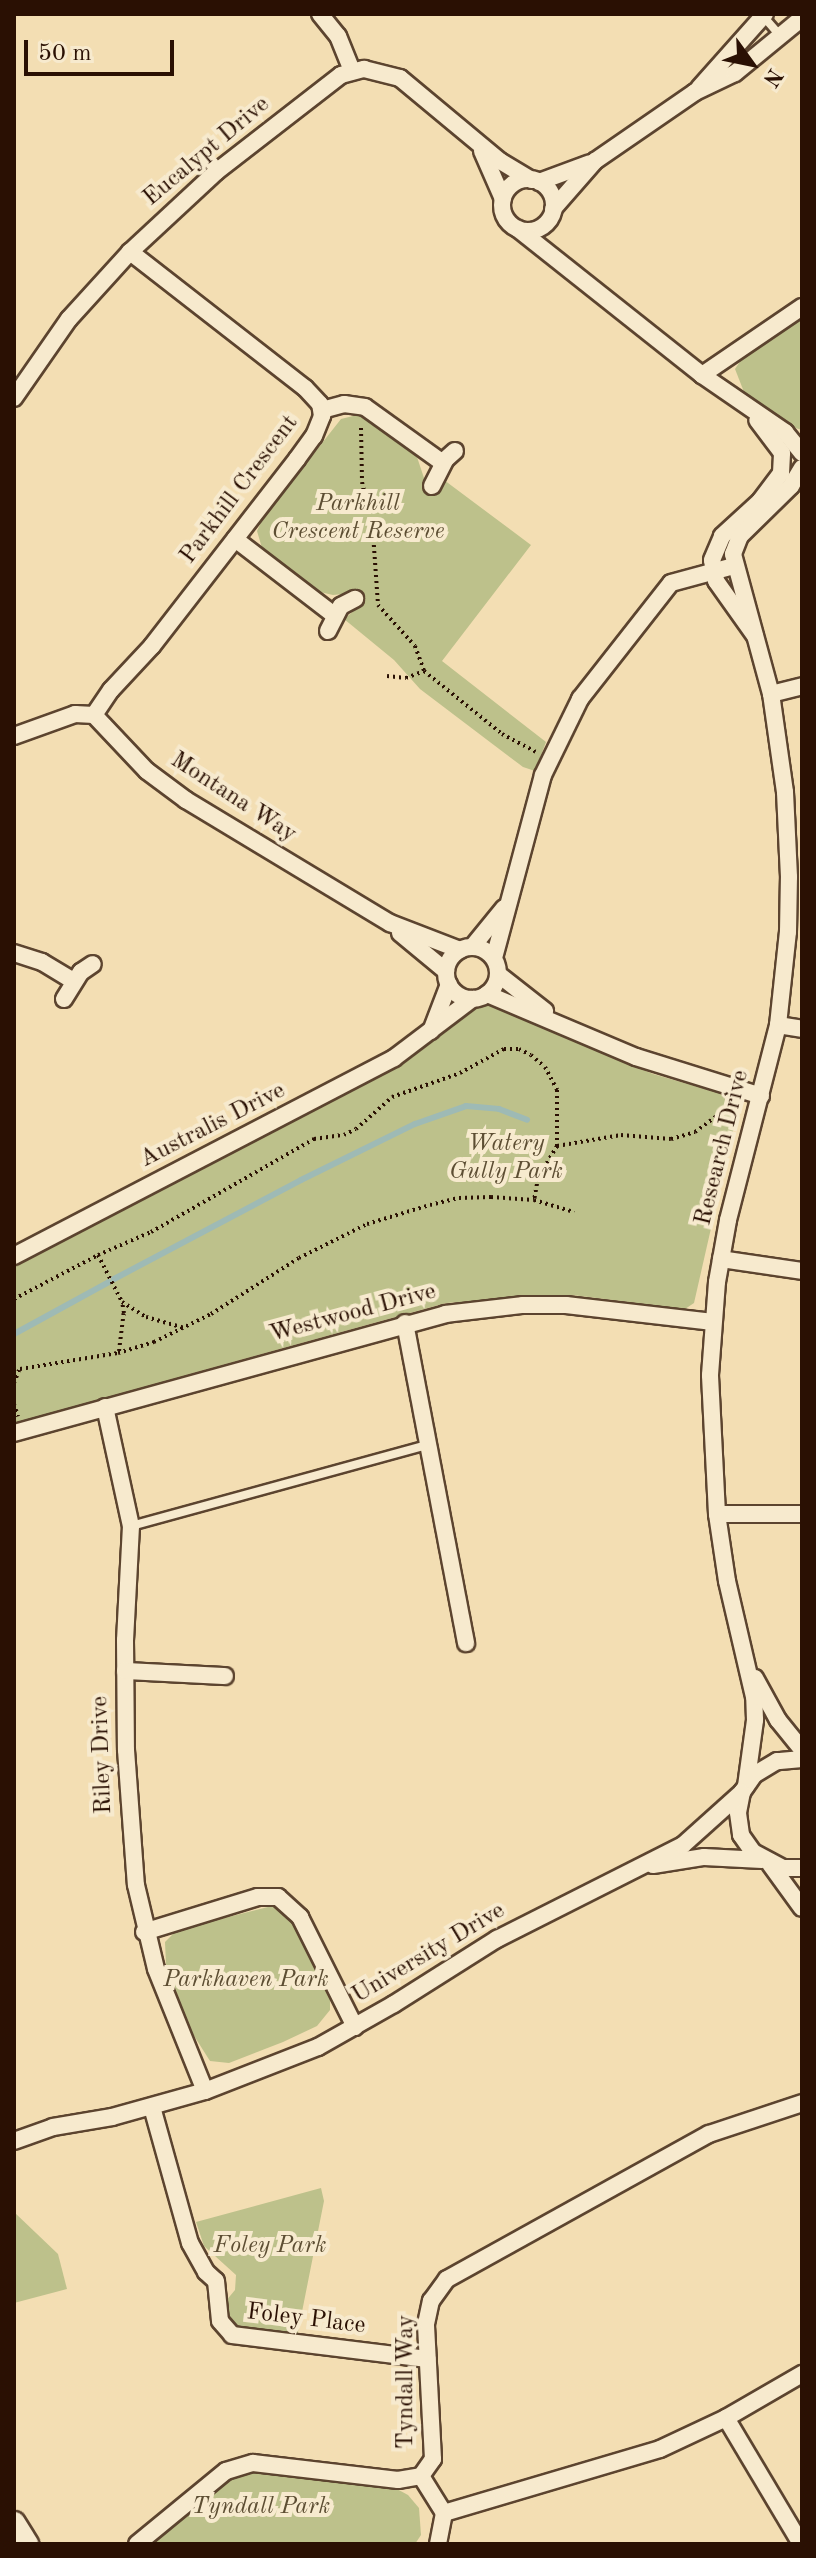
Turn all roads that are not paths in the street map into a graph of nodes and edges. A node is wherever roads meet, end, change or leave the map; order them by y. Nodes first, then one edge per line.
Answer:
1 (320, 14) edge
2 (764, 15) edge
3 (802, 18) edge
4 (781, 37) junction
5 (352, 71) junction
6 (695, 92) junction
7 (475, 139) junction
8 (595, 161) junction
9 (536, 181) junction
10 (503, 199) junction
11 (552, 213) junction
12 (518, 229) junction
13 (130, 252) junction
14 (571, 272) junction
15 (802, 307) edge
16 (702, 375) junction
17 (14, 398) edge
18 (743, 405) junction
19 (322, 410) junction
20 (802, 452) edge
21 (783, 460) junction
22 (802, 468) edge
23 (432, 486) dead end
24 (235, 539) junction
25 (734, 566) junction
26 (713, 569) junction
27 (355, 599) dead end
28 (756, 638) junction
29 (802, 686) edge
30 (771, 694) junction
31 (94, 715) junction
32 (14, 736) edge
33 (507, 903) junction
34 (390, 923) junction
35 (466, 948) junction
36 (14, 953) edge
37 (93, 964) dead end
38 (496, 966) junction
39 (447, 978) junction
40 (74, 981) junction
41 (480, 996) junction
42 (64, 999) dead end
43 (559, 1022) junction
44 (778, 1025) junction
45 (802, 1029) edge
46 (430, 1032) junction
47 (761, 1096) junction
48 (14, 1256) edge
49 (721, 1259) junction
50 (802, 1271) edge
51 (713, 1322) junction
52 (405, 1323) junction
53 (105, 1407) junction
54 (14, 1433) edge
55 (428, 1445) junction
56 (717, 1514) junction
57 (802, 1514) edge
58 (131, 1526) junction
59 (466, 1643) dead end
60 (750, 1670) junction
61 (125, 1671) junction
62 (225, 1676) dead end
63 (802, 1750) edge
64 (802, 1759) edge
65 (744, 1789) junction
66 (766, 1862) junction
67 (643, 1867) junction
68 (802, 1868) edge
69 (802, 1908) edge
70 (144, 1932) junction
71 (355, 2027) junction
72 (205, 2091) junction
73 (802, 2103) edge
74 (152, 2107) junction
75 (14, 2126) edge
76 (53, 2127) junction
77 (14, 2141) edge
78 (428, 2359) junction
79 (802, 2374) edge
80 (726, 2418) junction
81 (421, 2476) junction
82 (444, 2513) junction
83 (14, 2523) edge
84 (27, 2544) edge
85 (137, 2544) edge
86 (438, 2544) edge
87 (801, 2544) edge

1 - 5 street
2 - 4 lane
2 - 6 street
3 - 4 street
4 - 6 street
5 - 7 street
5 - 13 street, Eucalypt Drive
6 - 8 street
7 - 9 street
7 - 10 street
8 - 9 street
8 - 11 street
9 - 10 street
9 - 11 street
10 - 12 street
11 - 12 street
11 - 14 street
12 - 14 street
13 - 17 street, Eucalypt Drive
13 - 19 street, Parkhill Crescent
14 - 16 street
15 - 16 street
16 - 18 street
18 - 20 street
18 - 21 street
19 - 23 street
19 - 24 street, Parkhill Crescent
20 - 21 street
21 - 26 street
22 - 25 street
24 - 27 street
24 - 31 street, Parkhill Crescent
25 - 26 street
25 - 28 street, Research Drive
26 - 28 street, Research Drive
26 - 33 street
28 - 30 street, Research Drive
29 - 30 street
30 - 44 street, Research Drive
31 - 32 street
31 - 34 street, Montana Way
33 - 35 street
33 - 38 street
34 - 35 street, Montana Way
34 - 39 street, Montana Way
35 - 38 street
35 - 39 street
36 - 40 street
37 - 40 street
38 - 41 street
38 - 43 street
39 - 41 street
39 - 46 street
40 - 42 street
41 - 43 street
41 - 46 street, Australis Drive
43 - 47 street
44 - 45 street
44 - 47 street, Research Drive
46 - 48 street, Australis Drive
47 - 49 street, Research Drive
49 - 50 street
49 - 51 street, Research Drive
51 - 52 street, Westwood Drive
51 - 56 street, Research Drive
52 - 53 street, Westwood Drive
52 - 55 street
53 - 54 street, Westwood Drive
53 - 58 street, Riley Drive
55 - 58 lane
55 - 59 street
56 - 57 street
56 - 60 street, Research Drive
58 - 61 street, Riley Drive
60 - 63 street, Research Drive
60 - 65 street, Research Drive
61 - 62 street
61 - 70 street, Riley Drive
64 - 65 street, University Drive
65 - 66 street, Research Drive
65 - 67 street, University Drive
66 - 67 street, University Drive
66 - 68 street, University Drive
66 - 69 street, Research Drive
67 - 71 street, University Drive
70 - 71 street
70 - 72 street, Riley Drive
71 - 72 street, University Drive
72 - 74 street, University Drive
73 - 78 street, Tyndall Way
74 - 76 street, University Drive
74 - 78 street, Foley Place
75 - 76 street, University Drive
76 - 77 street, University Drive
78 - 81 street, Tyndall Way
79 - 80 street
80 - 82 street
80 - 87 street
81 - 82 street
81 - 85 street, Tyndall Way
82 - 86 street
83 - 84 street

